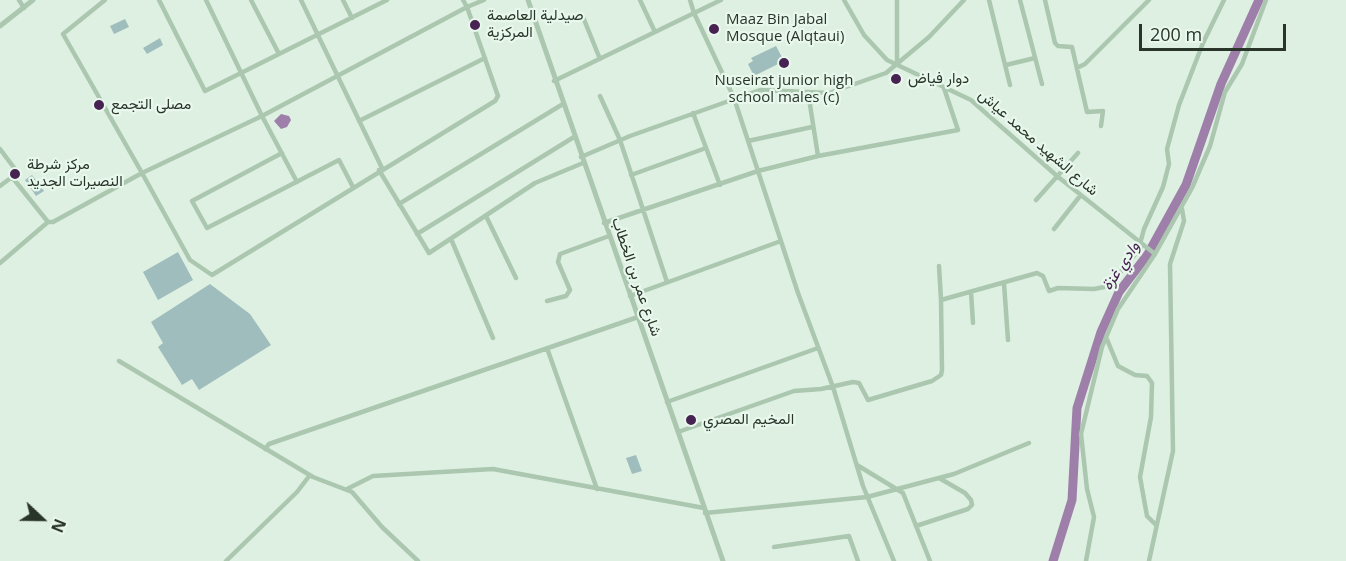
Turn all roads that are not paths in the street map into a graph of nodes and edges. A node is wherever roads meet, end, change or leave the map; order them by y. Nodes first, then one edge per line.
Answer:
1 (19, 0) edge
2 (33, 0) edge
3 (105, 0) edge
4 (159, 0) edge
5 (206, 0) edge
6 (251, 0) edge
7 (301, 0) edge
8 (344, 0) edge
9 (387, 0) edge
10 (463, 0) edge
11 (484, 0) edge
12 (528, 0) edge
13 (640, 0) edge
14 (690, 0) edge
15 (722, 0) edge
16 (844, 0) edge
17 (897, 0) edge
18 (964, 0) edge
19 (989, 0) edge
20 (1020, 0) edge
21 (1045, 0) edge
22 (1149, 0) edge
23 (1224, 0) edge
24 (1266, 0) edge
25 (467, 7) junction
26 (24, 9) junction
27 (694, 13) junction
28 (352, 18) junction
29 (583, 18) dead end
30 (0, 26) edge
31 (655, 32) junction
32 (318, 34) junction
33 (279, 52) junction
34 (485, 58) junction
35 (1035, 58) junction
36 (600, 59) junction
37 (897, 63) junction
38 (1006, 65) junction
39 (1077, 68) junction
40 (242, 71) junction
41 (338, 74) junction
42 (555, 81) junction
43 (1042, 84) dead end
44 (1010, 85) dead end
45 (944, 88) junction
46 (808, 92) junction
47 (600, 96) dead end
48 (734, 98) junction
49 (563, 104) junction
50 (693, 113) junction
51 (262, 116) junction
52 (359, 121) junction
53 (1101, 126) dead end
54 (812, 127) junction
55 (574, 137) junction
56 (620, 140) junction
57 (748, 141) junction
58 (706, 148) junction
59 (0, 149) edge
60 (282, 153) junction
61 (1078, 153) dead end
62 (818, 156) junction
63 (582, 160) junction
64 (381, 169) junction
65 (758, 171) junction
66 (142, 173) junction
67 (632, 175) junction
68 (1057, 176) junction
69 (12, 177) junction
70 (297, 182) junction
71 (720, 185) junction
72 (0, 186) edge
73 (353, 187) junction
74 (1080, 196) junction
75 (1036, 201) dead end
76 (399, 204) junction
77 (643, 209) junction
78 (1182, 209) junction
79 (486, 216) junction
80 (48, 222) junction
81 (604, 223) junction
82 (1054, 229) dead end
83 (417, 234) junction
84 (609, 236) junction
85 (451, 239) junction
86 (781, 241) junction
87 (1147, 249) junction
88 (0, 263) edge
89 (939, 266) dead end
90 (516, 278) dead end
91 (668, 282) junction
92 (1004, 283) junction
93 (971, 292) junction
94 (630, 296) junction
95 (941, 300) junction
96 (548, 301) dead end
97 (638, 317) junction
98 (973, 323) dead end
99 (1106, 337) junction
100 (493, 338) dead end
101 (1008, 340) dead end
102 (547, 348) junction
103 (819, 348) junction
104 (119, 361) dead end
105 (833, 387) junction
106 (667, 402) junction
107 (678, 432) junction
108 (1029, 443) dead end
109 (265, 449) junction
110 (857, 465) junction
111 (310, 475) junction
112 (939, 478) junction
113 (347, 489) junction
114 (597, 489) junction
115 (897, 489) junction
116 (867, 497) junction
117 (705, 510) junction
118 (1156, 525) junction
119 (916, 526) junction
120 (774, 547) dead end
121 (226, 561) edge
122 (418, 561) edge
123 (723, 561) edge
124 (858, 561) edge
125 (894, 561) edge
126 (930, 561) edge
127 (1086, 561) edge
128 (1149, 561) edge

1 - 26 street
2 - 26 street
3 - 66 street
4 - 40 street
5 - 40 street
6 - 33 street
7 - 32 street
8 - 28 street
9 - 28 street
10 - 25 street
11 - 25 street
12 - 42 street, شارع عمر بن الخطاب
13 - 31 street
14 - 27 street
15 - 27 street
16 - 37 street, شارع الشهيد محمد عياش
17 - 37 street
18 - 37 street
19 - 38 street
20 - 35 street
21 - 39 street
22 - 39 street
23 - 87 street
24 - 78 street
25 - 34 street
25 - 41 street
26 - 30 street
27 - 31 street
27 - 48 street
28 - 32 street
29 - 36 street
31 - 36 street
32 - 33 street
32 - 41 street
33 - 40 street
34 - 52 street
34 - 64 street
35 - 38 street
35 - 43 street
36 - 42 street
37 - 45 street, شارع الشهيد محمد عياش
37 - 46 street
38 - 44 street
39 - 53 street
40 - 51 street
41 - 51 street
41 - 52 street
42 - 49 street, شارع عمر بن الخطاب
45 - 62 street
45 - 68 street, شارع الشهيد محمد عياش
46 - 48 street
46 - 54 street
47 - 56 street
48 - 50 street
48 - 57 street
49 - 55 street, شارع عمر بن الخطاب
49 - 76 street
50 - 56 street
50 - 58 street
51 - 60 street
51 - 66 street
52 - 64 street
54 - 57 street
54 - 62 street
55 - 63 street, شارع عمر بن الخطاب
55 - 83 street
56 - 63 street
56 - 67 street
57 - 65 street
58 - 67 street
58 - 71 street
59 - 69 street
60 - 70 street
60 - 70 street
61 - 68 street
62 - 65 street
63 - 79 street
63 - 81 street, شارع عمر بن الخطاب
64 - 73 street
64 - 76 street
65 - 71 street
65 - 86 street
66 - 73 street
66 - 80 street
67 - 77 street
68 - 74 street, شارع الشهيد محمد عياش
68 - 75 street
69 - 72 street
69 - 80 street
70 - 73 street
71 - 77 street
74 - 82 street
74 - 87 street, شارع الشهيد محمد عياش
76 - 83 street
77 - 81 street
77 - 91 street
78 - 87 street
78 - 118 street
79 - 85 street
79 - 90 street
80 - 88 street
81 - 84 street, شارع عمر بن الخطاب
83 - 85 street
84 - 94 street, شارع عمر بن الخطاب
84 - 96 street
85 - 100 street
86 - 91 street
86 - 103 street
87 - 92 street
87 - 99 street
89 - 95 street
91 - 94 street
92 - 93 street
92 - 101 street
93 - 95 street
93 - 98 street
94 - 97 street, شارع عمر بن الخطاب
95 - 105 street
97 - 102 street
97 - 106 street, شارع عمر بن الخطاب
99 - 118 street
99 - 127 street
102 - 109 street
102 - 114 street
103 - 105 street
103 - 106 street
104 - 109 street
105 - 107 street
105 - 110 street
106 - 107 street, شارع عمر بن الخطاب
107 - 117 street, شارع عمر بن الخطاب
108 - 112 street
109 - 111 street
110 - 115 street
110 - 116 street
111 - 113 street
111 - 121 street
112 - 115 street
112 - 119 street
113 - 114 street
113 - 122 street
114 - 117 street
115 - 116 street
115 - 119 street
116 - 117 street
116 - 125 street
117 - 123 street, شارع عمر بن الخطاب
118 - 128 street
119 - 126 street
120 - 124 street

